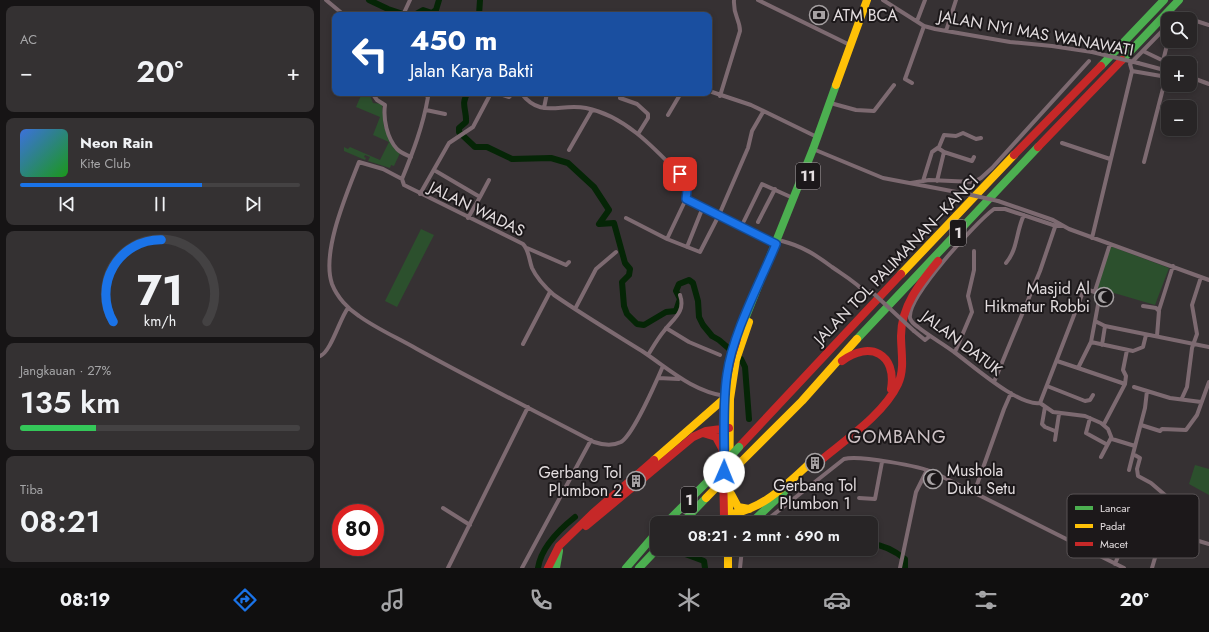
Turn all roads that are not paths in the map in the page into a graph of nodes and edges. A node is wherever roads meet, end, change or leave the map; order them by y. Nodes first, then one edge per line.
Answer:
1 (326, 0) edge
2 (410, 0) edge
3 (734, 0) edge
4 (758, 0) edge
5 (867, 0) edge
6 (872, 0) edge
7 (883, 0) edge
8 (925, 0) edge
9 (956, 0) edge
10 (1164, 0) edge
11 (1179, 0) edge
12 (340, 12) edge
13 (404, 12) edge
14 (1197, 20) edge
15 (916, 21) junction
16 (1209, 25) edge
17 (924, 26) junction
18 (946, 31) junction
19 (1161, 32) edge
20 (850, 45) junction
21 (1143, 50) junction
22 (1161, 60) edge
23 (1089, 61) dead end
24 (1161, 69) edge
25 (1132, 71) junction
26 (1161, 76) edge
27 (1197, 80) edge
28 (912, 83) dead end
29 (1207, 83) edge
30 (894, 85) dead end
31 (712, 92) edge
32 (1163, 92) edge
33 (374, 96) edge
34 (429, 96) edge
35 (489, 96) edge
36 (524, 96) edge
37 (546, 96) edge
38 (679, 96) edge
39 (720, 96) junction
40 (620, 98) dead end
41 (834, 104) junction
42 (544, 108) junction
43 (426, 110) junction
44 (592, 110) junction
45 (763, 112) junction
46 (445, 114) dead end
47 (668, 114) dead end
48 (638, 134) junction
49 (818, 137) junction
50 (980, 138) dead end
51 (1062, 143) dead end
52 (938, 148) junction
53 (569, 150) dead end
54 (815, 150) junction
55 (944, 152) junction
56 (411, 157) junction
57 (974, 157) dead end
58 (1110, 159) junction
59 (1144, 162) dead end
60 (434, 170) junction
61 (402, 179) junction
62 (489, 180) dead end
63 (923, 181) junction
64 (937, 181) junction
65 (911, 183) junction
66 (775, 189) junction
67 (420, 194) junction
68 (797, 195) junction
69 (480, 197) junction
70 (686, 199) junction
71 (703, 207) junction
72 (978, 213) junction
73 (719, 215) junction
74 (1024, 215) junction
75 (468, 218) junction
76 (626, 218) dead end
77 (744, 221) dead end
78 (758, 222) dead end
79 (1056, 224) junction
80 (1092, 238) junction
81 (667, 239) junction
82 (779, 242) junction
83 (1110, 244) junction
84 (687, 247) junction
85 (527, 248) junction
86 (974, 251) dead end
87 (616, 252) dead end
88 (569, 262) dead end
89 (1006, 263) dead end
90 (1173, 266) junction
91 (1201, 277) junction
92 (1209, 280) edge
93 (1096, 291) junction
94 (550, 292) junction
95 (680, 295) dead end
96 (1143, 306) dead end
97 (348, 308) junction
98 (575, 309) junction
99 (1159, 310) junction
100 (1095, 321) junction
101 (1105, 326) junction
102 (666, 328) junction
103 (1146, 335) junction
104 (930, 336) junction
105 (1157, 336) junction
106 (1090, 342) junction
107 (1194, 343) junction
108 (523, 344) dead end
109 (1102, 345) junction
110 (1209, 347) edge
111 (957, 348) junction
112 (1127, 350) junction
113 (648, 355) junction
114 (720, 355) dead end
115 (322, 356) edge
116 (320, 360) edge
117 (1057, 361) junction
118 (663, 366) junction
119 (1078, 368) junction
120 (658, 378) junction
121 (680, 379) junction
122 (994, 382) junction
123 (1209, 382) edge
124 (1125, 384) junction
125 (1047, 387) junction
126 (1134, 387) dead end
127 (1208, 390) edge
128 (1147, 391) junction
129 (1011, 393) junction
130 (1093, 394) dead end
131 (714, 395) junction
132 (725, 398) junction
133 (1182, 398) junction
134 (802, 401) junction
135 (1201, 402) junction
136 (1040, 403) junction
137 (528, 407) junction
138 (1045, 407) junction
139 (1059, 414) junction
140 (1090, 418) junction
141 (1104, 424) junction
142 (1141, 425) junction
143 (728, 426) junction
144 (1055, 431) junction
145 (702, 433) junction
146 (682, 436) junction
147 (1111, 438) junction
148 (591, 440) junction
149 (1055, 440) dead end
150 (1106, 444) junction
151 (1135, 446) junction
152 (1133, 454) junction
153 (725, 456) junction
154 (1101, 457) dead end
155 (882, 462) junction
156 (927, 470) junction
157 (1128, 470) dead end
158 (974, 493) junction
159 (730, 494) junction
160 (1164, 494) edge
161 (859, 498) dead end
162 (443, 508) dead end
163 (753, 509) junction
164 (765, 509) junction
165 (673, 516) edge
166 (689, 516) edge
167 (726, 516) edge
168 (726, 516) edge
169 (734, 516) edge
170 (750, 516) edge
171 (758, 516) edge
172 (772, 516) edge
173 (470, 525) junction
174 (650, 539) edge
175 (650, 540) edge
176 (1067, 540) edge
177 (1199, 541) edge
178 (1209, 544) edge
179 (650, 556) edge
180 (726, 556) edge
181 (727, 556) edge
182 (741, 556) edge
183 (1103, 558) edge
184 (1117, 558) edge
185 (1155, 558) edge
186 (1115, 564) junction
187 (448, 568) edge
188 (522, 568) edge
189 (548, 568) edge
190 (556, 568) edge
191 (620, 568) edge
192 (626, 568) edge
193 (639, 568) edge
194 (723, 568) edge
195 (728, 568) edge
196 (740, 568) edge
197 (900, 568) edge
198 (1124, 568) edge
199 (1152, 568) edge

1 - 12 street
2 - 13 street
3 - 39 street
4 - 20 street
5 - 20 highway, 11
6 - 41 highway, 11
7 - 15 street, JALAN NYI MAS WANAWATI
8 - 15 street
9 - 18 street
10 - 165 highway, JALAN TOL PALIMANAN–KANCI / 1, bridge
11 - 72 highway, JALAN TOL PALIMANAN–KANCI / 1
14 - 16 street
15 - 17 street, JALAN NYI MAS WANAWATI
17 - 18 street, JALAN NYI MAS WANAWATI
17 - 28 street
18 - 24 street, JALAN NYI MAS WANAWATI, bridge
19 - 21 street
20 - 49 highway, 11
21 - 22 street
21 - 25 street
23 - 64 street
25 - 26 street
25 - 58 street
27 - 29 street
30 - 41 street
31 - 39 street
32 - 59 street
33 - 56 street
34 - 43 street
35 - 60 street
36 - 42 street
37 - 42 street
38 - 47 street
39 - 45 street
40 - 48 street
41 - 54 highway, 11
42 - 44 street
43 - 46 street
43 - 56 street
44 - 48 street
44 - 53 street
45 - 49 street
45 - 73 street
48 - 70 street
49 - 54 highway, 11
50 - 52 street
51 - 58 street
52 - 55 street
52 - 63 street
54 - 65 street
54 - 68 highway, 11
55 - 57 street
55 - 64 street
56 - 61 street
58 - 80 street
60 - 67 street
60 - 69 street
61 - 67 street, JALAN WADAS
61 - 97 street, JALAN WADAS
62 - 69 street
63 - 64 street
63 - 65 street
65 - 79 street, bridge
66 - 68 street
66 - 77 street
66 - 78 street
67 - 75 street, JALAN WADAS
68 - 82 highway, 11
69 - 75 street
70 - 71 street
70 - 81 street
71 - 73 street
71 - 84 street
72 - 134 highway, JALAN TOL PALIMANAN–KANCI / 1
72 - 134 highway
73 - 82 street
73 - 84 street
74 - 79 street, JALAN DATUK
74 - 89 street
74 - 104 street, JALAN DATUK
75 - 85 street, JALAN WADAS
76 - 81 street
79 - 80 street
79 - 122 street
80 - 83 street
81 - 84 street
82 - 104 street, bridge
82 - 132 highway, 11
83 - 90 street
83 - 93 street
85 - 88 street
85 - 94 street, JALAN WADAS
86 - 111 street
87 - 98 street
90 - 91 street
90 - 99 street
91 - 92 street
91 - 107 street
93 - 100 street
93 - 117 street
94 - 98 street, JALAN WADAS
94 - 108 street
95 - 102 street
96 - 99 street
97 - 115 street
97 - 137 street
98 - 113 street, JALAN WADAS
99 - 105 street
100 - 101 street
100 - 106 street
101 - 103 street
101 - 109 street
102 - 113 street
102 - 114 street
103 - 105 street
103 - 112 street
104 - 111 street, JALAN DATUK
105 - 107 street
106 - 109 street
106 - 119 street
107 - 110 street
107 - 133 street
109 - 112 street
111 - 122 street, JALAN DATUK
112 - 124 street
113 - 118 street, JALAN WADAS
115 - 116 street
117 - 119 street
117 - 125 street
118 - 120 street
118 - 121 street, JALAN WADAS
119 - 124 street
120 - 121 street
120 - 148 street
121 - 131 street, JALAN WADAS
122 - 129 street, JALAN DATUK
123 - 127 street
124 - 141 street
125 - 130 street
125 - 136 street
126 - 128 street
127 - 135 street
128 - 133 street
128 - 142 street
129 - 136 street, JALAN DATUK
129 - 158 street
131 - 132 street
131 - 132 street, JALAN WADAS
132 - 143 highway, 11
132 - 146 highway
133 - 135 street
134 - 166 highway, JALAN TOL PALIMANAN–KANCI / 1, bridge
135 - 142 street
136 - 138 street
137 - 148 street
137 - 173 street
138 - 139 street
138 - 144 street
139 - 140 street
139 - 144 street
140 - 141 street
140 - 150 street
141 - 147 street
142 - 151 street
143 - 145 highway
143 - 146 highway
143 - 153 highway, 11
143 - 159 highway, 11
144 - 149 street
145 - 153 highway
145 - 190 highway
146 - 189 highway
147 - 150 street
147 - 151 street
148 - 188 street
150 - 154 street
151 - 152 street
152 - 157 street
152 - 160 street
153 - 167 highway, 11
155 - 156 street
155 - 161 street
155 - 172 street
156 - 158 street
156 - 197 street
158 - 176 street
159 - 163 highway
159 - 168 highway, 11
162 - 173 street
163 - 164 highway
163 - 169 highway
164 - 170 highway
164 - 171 highway
173 - 187 street
174 - 191 highway
175 - 192 highway
177 - 178 street
179 - 193 highway
180 - 194 highway
181 - 195 highway
182 - 196 street
183 - 186 street
184 - 186 street
185 - 199 street
186 - 198 street

